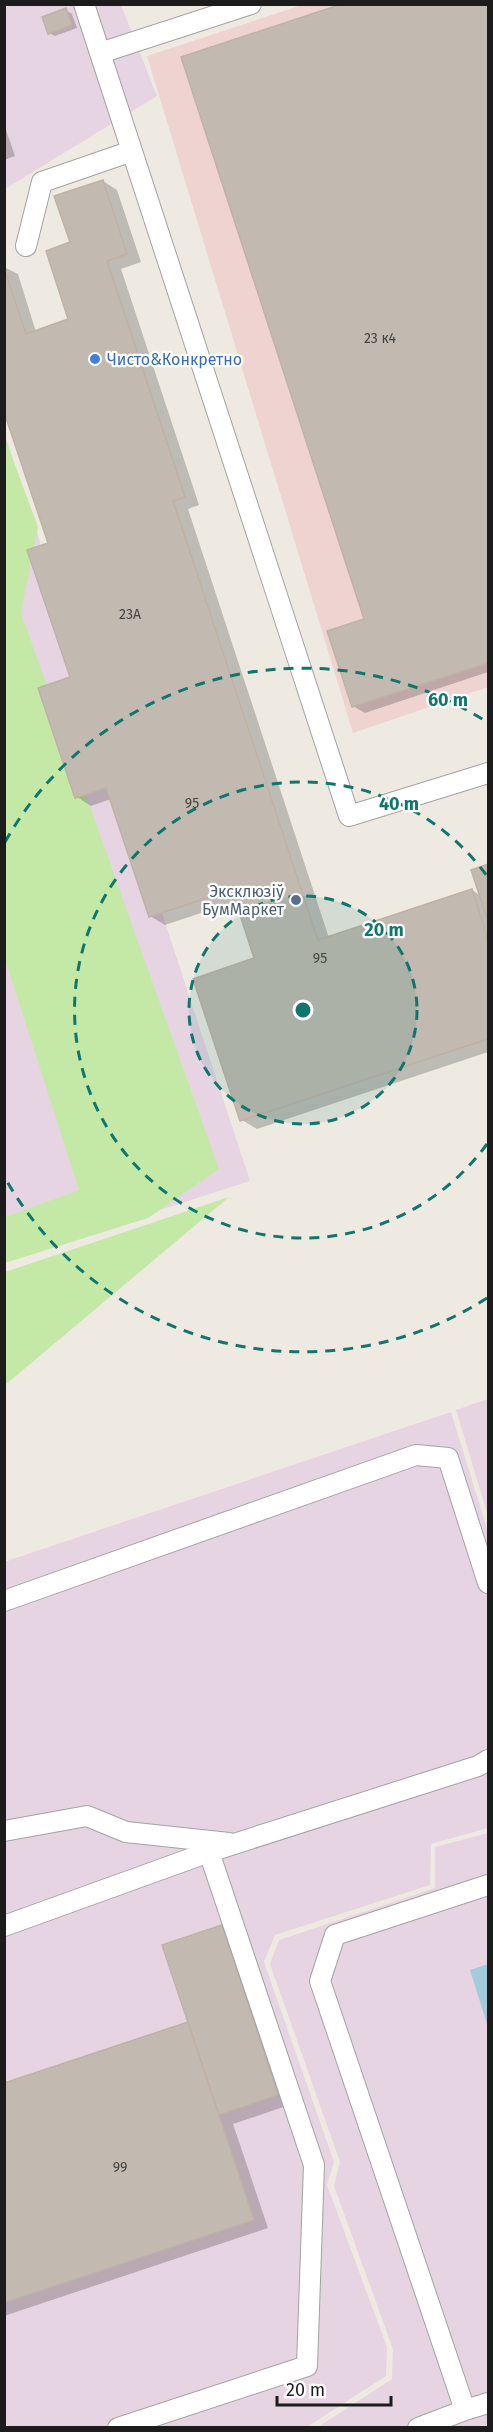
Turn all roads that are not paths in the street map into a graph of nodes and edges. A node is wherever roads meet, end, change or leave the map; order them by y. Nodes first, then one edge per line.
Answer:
1 (84, 4) edge
2 (251, 4) edge
3 (100, 53) junction
4 (132, 151) junction
5 (26, 246) dead end
6 (489, 773) edge
7 (489, 1583) edge
8 (4, 1601) edge
9 (489, 1760) edge
10 (4, 1831) edge
11 (237, 1844) junction
12 (209, 1852) junction
13 (489, 1885) edge
14 (4, 1926) edge
15 (489, 2403) edge
16 (465, 2410) junction
17 (118, 2427) edge
18 (418, 2427) edge

1 - 3 lane
2 - 3 lane
3 - 4 lane
4 - 5 lane
4 - 6 lane
7 - 8 lane
9 - 11 lane
10 - 11 lane
11 - 12 lane
12 - 14 lane
12 - 17 lane
13 - 16 lane
15 - 16 lane
16 - 18 lane

